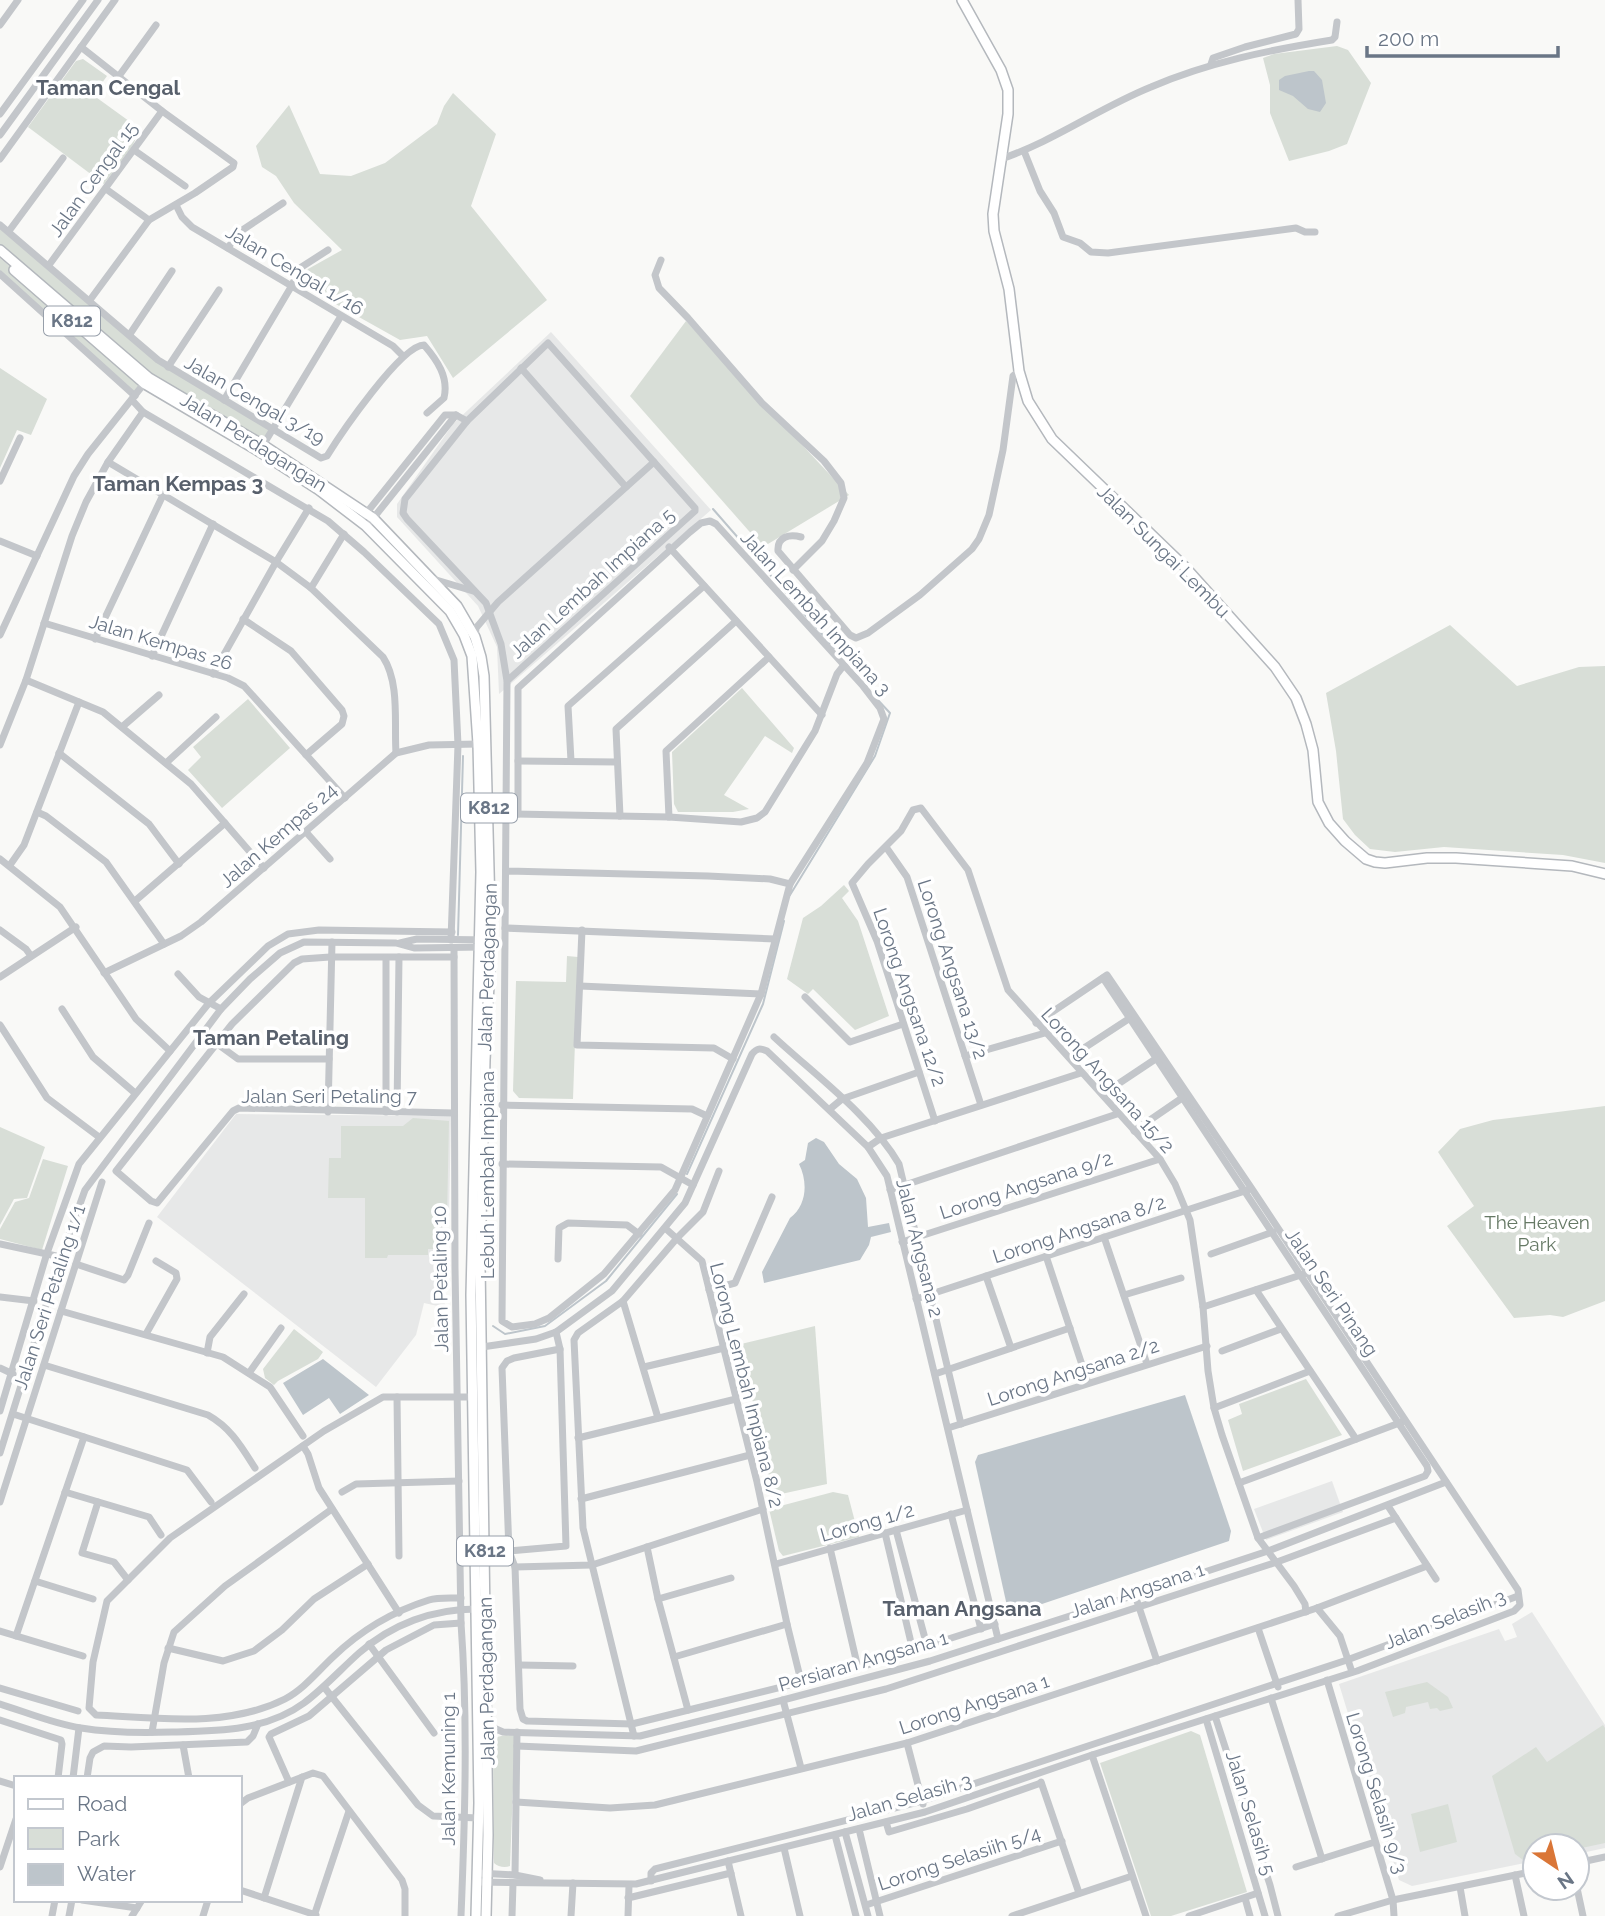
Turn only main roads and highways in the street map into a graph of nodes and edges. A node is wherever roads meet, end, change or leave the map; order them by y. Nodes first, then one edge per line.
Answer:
1 (962, 0) edge
2 (0, 250) edge
3 (0, 258) edge
4 (147, 381) junction
5 (366, 520) junction
6 (1605, 874) edge
7 (483, 1878) junction
8 (476, 1916) edge
9 (486, 1916) edge

1 - 6 main road, Jalan Sungai Lembu
2 - 4 main road, Jalan Perdagangan / K812
3 - 4 main road, Jalan Perdagangan / K812
4 - 5 main road, Jalan Perdagangan / K812
5 - 7 main road, Jalan Perdagangan / K812
5 - 7 main road, Jalan Perdagangan / K812
7 - 8 main road, Jalan Perdagangan / K812
7 - 9 main road, Jalan Perdagangan / K812

